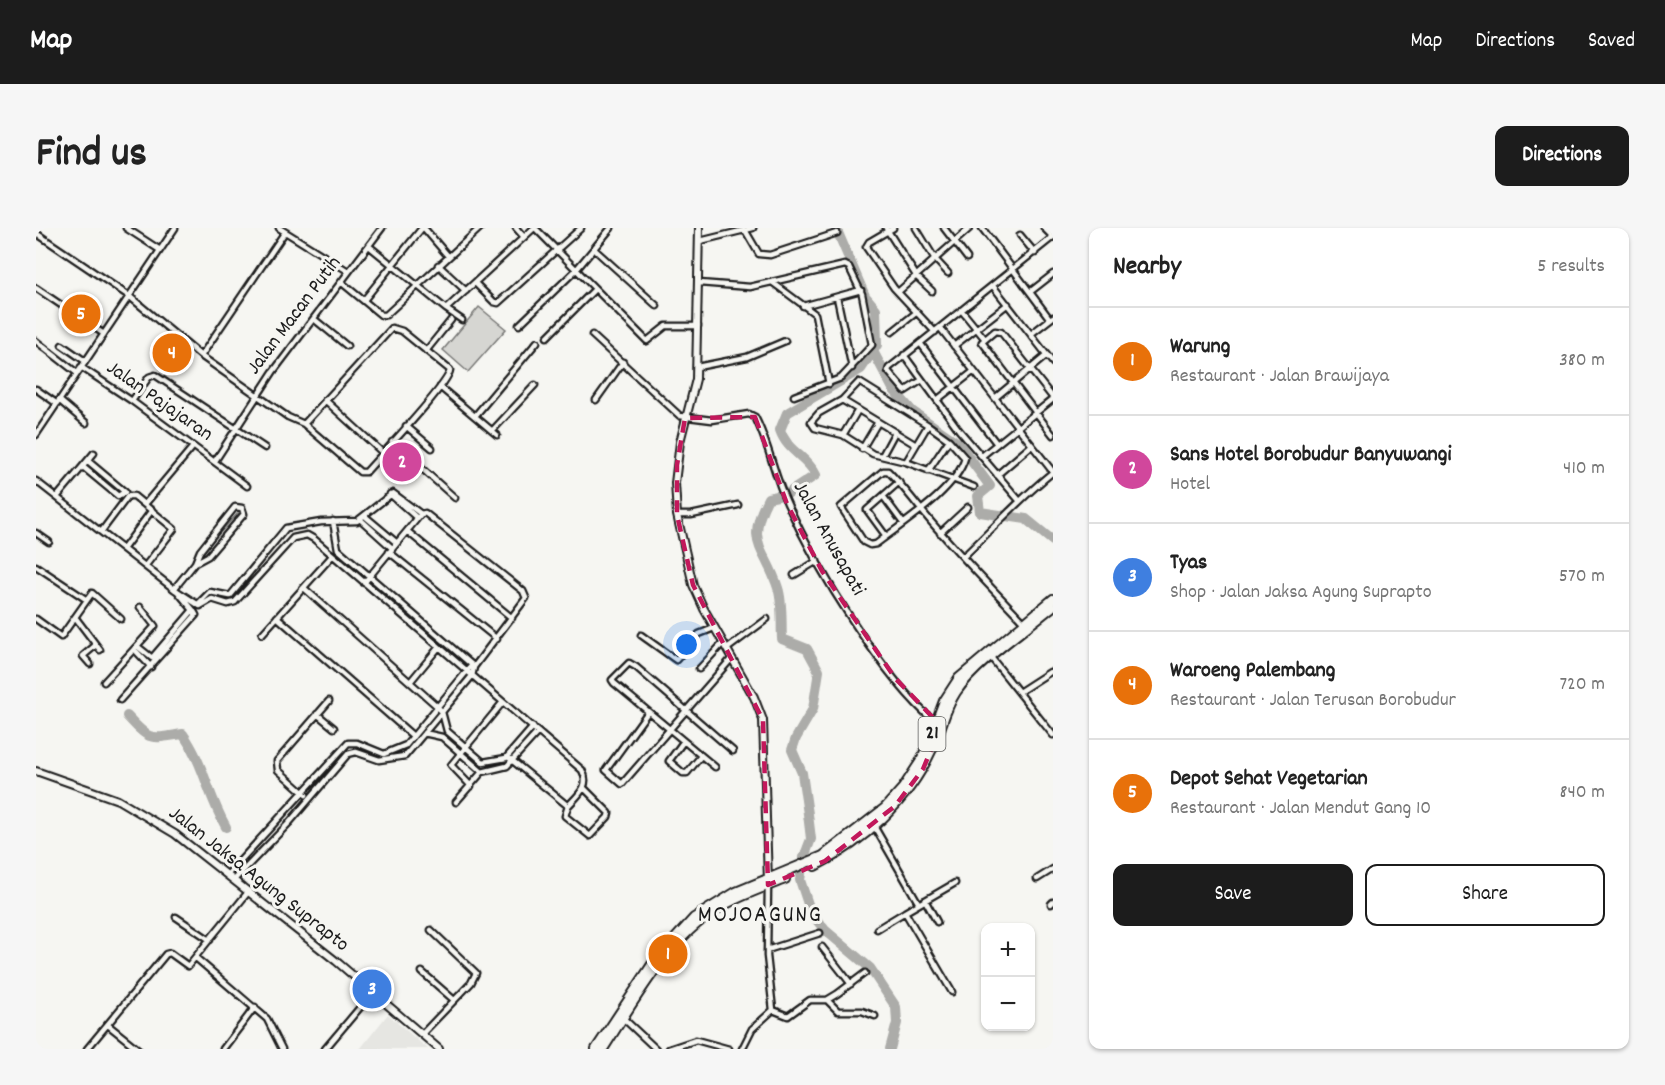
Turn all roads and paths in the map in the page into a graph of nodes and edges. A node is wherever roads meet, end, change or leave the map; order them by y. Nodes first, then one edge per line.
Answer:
1 (126, 228) edge
2 (175, 228) edge
3 (279, 228) edge
4 (382, 228) edge
5 (423, 228) edge
6 (480, 228) edge
7 (516, 228) edge
8 (534, 228) edge
9 (581, 228) edge
10 (611, 228) edge
11 (699, 228) edge
12 (753, 228) edge
13 (916, 228) edge
14 (944, 228) edge
15 (970, 228) edge
16 (982, 228) edge
17 (1044, 228) edge
18 (889, 229) edge
19 (745, 230) junction
20 (285, 232) junction
21 (36, 233) edge
22 (837, 233) dead end
23 (1020, 235) dead end
24 (524, 237) junction
25 (700, 241) junction
26 (953, 243) junction
27 (369, 246) junction
28 (594, 249) junction
29 (160, 250) junction
30 (557, 250) junction
31 (1035, 253) junction
32 (448, 256) junction
33 (967, 258) dead end
34 (935, 259) junction
35 (392, 264) junction
36 (438, 265) junction
37 (576, 270) junction
38 (1014, 271) junction
39 (348, 272) junction
40 (948, 273) dead end
41 (1052, 276) edge
42 (917, 277) junction
43 (340, 282) junction
44 (772, 282) junction
45 (475, 283) junction
46 (699, 283) junction
47 (419, 285) junction
48 (993, 286) junction
49 (36, 288) edge
50 (594, 290) junction
51 (861, 290) junction
52 (466, 291) junction
53 (932, 291) dead end
54 (898, 292) junction
55 (1030, 292) junction
56 (129, 296) junction
57 (837, 297) junction
58 (364, 300) junction
59 (813, 304) junction
60 (1008, 304) junction
61 (657, 306) dead end
62 (803, 306) junction
63 (446, 309) junction
64 (962, 311) junction
65 (917, 312) junction
66 (815, 314) junction
67 (1052, 318) edge
68 (314, 319) junction
69 (451, 320) dead end
70 (462, 320) dead end
71 (519, 325) dead end
72 (698, 326) junction
73 (941, 328) junction
74 (977, 328) junction
75 (891, 332) dead end
76 (935, 332) junction
77 (104, 334) junction
78 (1031, 334) junction
79 (592, 335) dead end
80 (547, 337) dead end
81 (985, 339) junction
82 (36, 341) edge
83 (785, 341) dead end
84 (537, 342) dead end
85 (920, 343) junction
86 (62, 345) dead end
87 (347, 346) dead end
88 (954, 346) junction
89 (426, 351) junction
90 (904, 355) junction
91 (1047, 355) junction
92 (201, 356) junction
93 (85, 361) junction
94 (623, 362) junction
95 (1053, 363) edge
96 (81, 367) junction
97 (697, 367) junction
98 (852, 368) junction
99 (1030, 369) junction
100 (974, 371) junction
101 (77, 372) junction
102 (922, 380) junction
103 (829, 384) junction
104 (1012, 384) junction
105 (535, 385) dead end
106 (441, 387) junction
107 (954, 387) junction
108 (36, 389) edge
109 (257, 396) junction
110 (794, 396) dead end
111 (995, 398) junction
112 (1053, 399) edge
113 (325, 400) junction
114 (596, 400) dead end
115 (842, 400) junction
116 (937, 400) junction
117 (57, 401) junction
118 (132, 401) junction
119 (858, 410) junction
120 (1035, 413) junction
121 (475, 416) junction
122 (685, 418) junction
123 (878, 422) junction
124 (86, 423) dead end
125 (304, 424) junction
126 (928, 424) junction
127 (406, 426) junction
128 (1018, 427) junction
129 (234, 429) junction
130 (895, 432) junction
131 (36, 435) edge
132 (843, 435) junction
133 (1053, 435) edge
134 (949, 440) junction
135 (392, 442) junction
136 (997, 444) junction
137 (916, 445) junction
138 (1032, 445) junction
139 (192, 448) junction
140 (265, 448) dead end
141 (432, 448) dead end
142 (862, 449) junction
143 (94, 453) dead end
144 (383, 453) junction
145 (882, 456) junction
146 (981, 456) junction
147 (88, 461) junction
148 (906, 462) junction
149 (217, 463) junction
150 (83, 467) junction
151 (928, 471) junction
152 (1053, 472) edge
153 (997, 475) junction
154 (953, 478) junction
155 (36, 481) edge
156 (899, 482) junction
157 (247, 486) dead end
158 (974, 487) dead end
159 (883, 496) junction
160 (57, 497) junction
161 (454, 498) dead end
162 (1018, 499) junction
163 (145, 504) junction
164 (738, 505) dead end
165 (968, 507) dead end
166 (921, 509) junction
167 (152, 510) junction
168 (677, 514) junction
169 (419, 516) junction
170 (366, 517) junction
171 (361, 520) junction
172 (333, 521) junction
173 (903, 523) junction
174 (407, 531) junction
175 (101, 532) junction
176 (36, 533) edge
177 (940, 533) junction
178 (886, 536) junction
179 (49, 542) dead end
180 (397, 543) junction
181 (271, 544) junction
182 (124, 548) junction
183 (391, 550) junction
184 (280, 551) junction
185 (332, 556) junction
186 (963, 558) junction
187 (817, 561) junction
188 (195, 563) junction
189 (146, 565) junction
190 (36, 566) edge
191 (794, 575) dead end
192 (369, 576) junction
193 (364, 583) junction
194 (304, 588) junction
195 (176, 591) junction
196 (1053, 599) edge
197 (87, 600) junction
198 (198, 604) junction
199 (1053, 606) edge
200 (140, 607) dead end
201 (194, 610) junction
202 (75, 617) junction
203 (277, 617) junction
204 (512, 618) junction
205 (36, 619) edge
206 (121, 619) dead end
207 (767, 619) dead end
208 (1024, 622) junction
209 (714, 628) junction
210 (262, 634) dead end
211 (641, 635) dead end
212 (497, 639) junction
213 (96, 645) junction
214 (725, 646) junction
215 (439, 647) junction
216 (135, 648) junction
217 (100, 650) dead end
218 (990, 655) junction
219 (152, 658) junction
220 (732, 658) junction
221 (90, 664) dead end
222 (149, 665) junction
223 (473, 666) junction
224 (699, 669) dead end
225 (468, 672) junction
226 (1050, 672) dead end
227 (472, 676) junction
228 (104, 682) dead end
229 (410, 682) junction
230 (1019, 692) junction
231 (120, 700) dead end
232 (329, 700) dead end
233 (503, 702) junction
234 (438, 707) junction
235 (442, 712) junction
236 (648, 712) junction
237 (687, 712) junction
238 (317, 714) junction
239 (938, 724) junction
240 (532, 727) junction
241 (334, 728) dead end
242 (419, 730) junction
243 (447, 731) junction
244 (670, 731) junction
245 (538, 732) junction
246 (424, 734) junction
247 (1053, 735) edge
248 (413, 736) junction
249 (442, 737) junction
250 (683, 742) junction
251 (465, 747) junction
252 (733, 751) dead end
253 (460, 754) junction
254 (701, 756) junction
255 (508, 757) junction
256 (514, 760) junction
257 (715, 767) dead end
258 (36, 771) edge
259 (482, 772) junction
260 (471, 786) junction
261 (584, 788) junction
262 (304, 793) junction
263 (310, 798) junction
264 (456, 802) dead end
265 (567, 806) junction
266 (874, 826) junction
267 (255, 846) junction
268 (261, 852) junction
269 (808, 867) junction
270 (1053, 869) edge
271 (227, 875) junction
272 (1037, 879) dead end
273 (234, 880) junction
274 (768, 882) junction
275 (955, 883) dead end
276 (249, 891) junction
277 (925, 900) junction
278 (919, 904) junction
279 (905, 912) junction
280 (176, 917) dead end
281 (937, 922) dead end
282 (877, 929) dead end
283 (431, 930) dead end
284 (820, 933) dead end
285 (210, 940) junction
286 (822, 946) dead end
287 (767, 950) junction
288 (196, 958) junction
289 (422, 972) dead end
290 (865, 973) dead end
291 (851, 984) junction
292 (374, 992) junction
293 (952, 992) dead end
294 (454, 1000) junction
295 (827, 1000) junction
296 (255, 1007) junction
297 (773, 1010) junction
298 (875, 1016) dead end
299 (623, 1018) junction
300 (108, 1025) junction
301 (422, 1034) junction
302 (743, 1047) edge
303 (90, 1048) edge
304 (138, 1049) edge
305 (223, 1049) edge
306 (282, 1049) edge
307 (325, 1049) edge
308 (439, 1049) edge
309 (596, 1049) edge
310 (603, 1049) edge
311 (656, 1049) edge
312 (669, 1049) edge
313 (729, 1049) edge
314 (748, 1049) edge

1 - 29 street
2 - 29 street, Jalan Pajajaran
3 - 20 street
4 - 27 street, Jalan Macan Putih
5 - 32 street
5 - 35 street
6 - 32 street
7 - 24 street
8 - 24 street
8 - 30 street
9 - 30 street
10 - 28 street
11 - 25 street
12 - 19 street
13 - 34 street
14 - 26 street
15 - 26 street
16 - 38 street
17 - 31 street
18 - 42 street
18 - 54 street
19 - 22 street
19 - 25 street
20 - 39 street
20 - 92 street
21 - 56 street
23 - 31 street
24 - 45 street
25 - 46 street
26 - 33 street
26 - 34 street
27 - 35 street
27 - 39 street, Jalan Macan Putih
28 - 37 street
28 - 61 street
29 - 56 street, Jalan Pajajaran
30 - 37 street
30 - 45 street
31 - 38 street
32 - 36 street
34 - 40 street
34 - 42 street
35 - 47 street
35 - 58 street
36 - 47 street
36 - 52 street
37 - 50 street
37 - 71 street
38 - 48 street
38 - 55 street
39 - 43 street, Jalan Macan Putih
41 - 55 street
42 - 53 street
42 - 54 street
43 - 58 street
43 - 68 street, Jalan Macan Putih
44 - 46 street
44 - 51 street
44 - 62 street
45 - 52 street
46 - 72 street
47 - 58 street
47 - 63 street
48 - 60 street
48 - 64 street
49 - 77 street
50 - 72 street
50 - 80 street
51 - 57 street
51 - 98 street
52 - 63 street
54 - 65 street
55 - 67 street
56 - 77 street, Jalan Pajajaran
56 - 92 street
57 - 59 street
57 - 98 street
59 - 62 street
59 - 66 street
60 - 74 street
60 - 78 street
62 - 66 street
63 - 70 street
64 - 73 street
64 - 74 street
65 - 75 street
65 - 76 street
66 - 103 street
67 - 78 street
68 - 87 street
68 - 109 street, Jalan Macan Putih
69 - 89 street
72 - 97 street
73 - 76 street
73 - 88 street
74 - 81 street
74 - 88 street
76 - 85 street
77 - 93 street, Jalan Pajajaran
78 - 91 street
79 - 94 street
81 - 99 street
81 - 104 street
82 - 101 street
83 - 97 street
84 - 121 street
85 - 90 street
85 - 107 street
86 - 93 street
88 - 100 street
89 - 106 street
89 - 113 street
90 - 102 street
90 - 102 street
91 - 95 street
91 - 99 street
92 - 109 street
93 - 96 street, Jalan Pajajaran
94 - 114 street
94 - 122 street
96 - 101 street, Jalan Pajajaran
96 - 118 street, Jalan Pajajaran
97 - 122 street
98 - 103 street
99 - 104 street
99 - 112 street
100 - 107 street
100 - 111 street
101 - 117 street, Jalan Pajajaran
102 - 116 street
103 - 110 street
104 - 111 street
104 - 120 street
105 - 121 street
106 - 121 street
106 - 127 street
107 - 116 street
107 - 136 street
108 - 117 street
109 - 125 street
109 - 129 street, Jalan Macan Putih
111 - 128 street
112 - 120 street
113 - 125 street
113 - 144 street
115 - 119 street
115 - 126 street
115 - 132 street
116 - 146 street
117 - 124 street
117 - 131 street, Jalan Pajajaran
118 - 129 street
118 - 139 street, Jalan Pajajaran
119 - 123 street
119 - 132 street
120 - 128 street
120 - 133 street
122 - 168 street
122 - 187 street, Jalan Anusapati
123 - 130 street
123 - 142 street
125 - 144 street
126 - 134 street
126 - 137 street
127 - 135 street
127 - 141 street
128 - 136 street
128 - 138 street
129 - 140 street
129 - 149 street, Jalan Macan Putih
130 - 137 street
130 - 145 street
132 - 142 street
134 - 151 street
134 - 154 street
135 - 144 street
135 - 161 street
136 - 146 street
137 - 148 street
138 - 152 street
138 - 153 street
139 - 149 street, Jalan Pajajaran
139 - 163 street
142 - 145 street
143 - 147 street
145 - 148 street
146 - 153 street
147 - 150 street
147 - 150 street
148 - 151 street
149 - 157 street, Jalan Pajajaran
150 - 160 street
151 - 154 street
152 - 162 street
153 - 162 street
154 - 158 street
154 - 166 street
155 - 160 street
156 - 159 street
156 - 166 street
156 - 178 street
159 - 173 street
159 - 178 street
160 - 175 street
162 - 186 street
163 - 167 street
163 - 175 street
164 - 168 street
165 - 177 street
166 - 173 street
166 - 177 street
167 - 182 street
167 - 189 street
168 - 209 street
169 - 170 street
169 - 174 street
169 - 204 street
170 - 171 street
170 - 180 street
171 - 172 street
171 - 183 street
172 - 181 street
172 - 192 street
173 - 178 street
174 - 180 street
174 - 204 street
175 - 182 street
176 - 179 street
177 - 186 street
180 - 183 street
181 - 184 street
181 - 198 street
182 - 189 street
183 - 192 street
183 - 212 street
184 - 185 street
184 - 198 street
185 - 193 street
185 - 194 street
186 - 208 street
187 - 191 street
187 - 239 street, Jalan Anusapati
188 - 188 street
188 - 195 street
189 - 195 street
190 - 197 street
192 - 193 street
192 - 223 street
193 - 215 street
194 - 203 street
194 - 229 street
195 - 198 street
195 - 201 street
196 - 208 highway, 21
197 - 202 street
197 - 206 street
199 - 218 highway, 21
200 - 216 street
201 - 219 street
201 - 222 street
202 - 205 street
202 - 213 street
203 - 210 street
203 - 248 street
204 - 212 street
207 - 214 street
208 - 218 highway, 21
209 - 211 street
209 - 214 street
212 - 223 street
213 - 217 street
213 - 221 street
214 - 220 street
214 - 224 street
215 - 225 street
215 - 229 street
216 - 219 street
216 - 222 street
216 - 228 street
218 - 230 street
218 - 239 highway, 21
219 - 222 street
220 - 237 street
220 - 274 street
222 - 231 street
223 - 225 street
223 - 227 street
225 - 227 street
225 - 234 street
226 - 230 street
227 - 233 street
227 - 235 street
229 - 234 street
230 - 247 street
232 - 238 street
233 - 240 street
233 - 251 street
234 - 235 street
234 - 242 street
235 - 243 street
235 - 246 street
236 - 237 street
236 - 244 street
236 - 244 street
237 - 244 street
237 - 252 street
238 - 241 street
238 - 262 street
239 - 266 highway, 21
239 - 269 highway, 21
240 - 245 street
240 - 255 street
242 - 246 street
242 - 248 street
243 - 249 street
243 - 251 street
244 - 250 street
245 - 256 street
245 - 261 street
246 - 249 street
246 - 263 street
248 - 262 street
249 - 253 street
250 - 254 street
250 - 254 street
251 - 253 street
251 - 255 street
253 - 259 street
253 - 260 street
254 - 257 street
255 - 256 street
256 - 259 street
256 - 265 street
258 - 271 street, Jalan Jaksa Agung Suprapto
259 - 260 street
260 - 264 street
261 - 265 street
261 - 265 street
262 - 263 street
262 - 267 street
263 - 268 street
266 - 269 highway, 21
266 - 278 street
267 - 268 street
267 - 271 street
268 - 273 street
269 - 274 highway, 21
270 - 272 street
271 - 273 street, Jalan Jaksa Agung Suprapto
273 - 276 street, Jalan Jaksa Agung Suprapto
274 - 287 street
274 - 299 highway, 21
274 - 309 highway, 21
275 - 277 street
276 - 285 street
276 - 292 street, Jalan Jaksa Agung Suprapto
277 - 278 street
277 - 281 street
278 - 279 street
279 - 282 street
279 - 293 street
280 - 285 street
283 - 294 street
284 - 287 street
285 - 288 street
286 - 291 street
287 - 297 street
288 - 296 street
288 - 300 street
289 - 294 street
290 - 291 street
291 - 295 street
292 - 301 street, Jalan Jaksa Agung Suprapto
292 - 307 street
294 - 301 street
295 - 297 street
295 - 298 street
296 - 305 street
296 - 306 street
297 - 302 street
299 - 310 highway, 21
299 - 311 street
300 - 303 street
300 - 304 street
301 - 308 street, Jalan Jaksa Agung Suprapto
302 - 314 street
312 - 313 street

